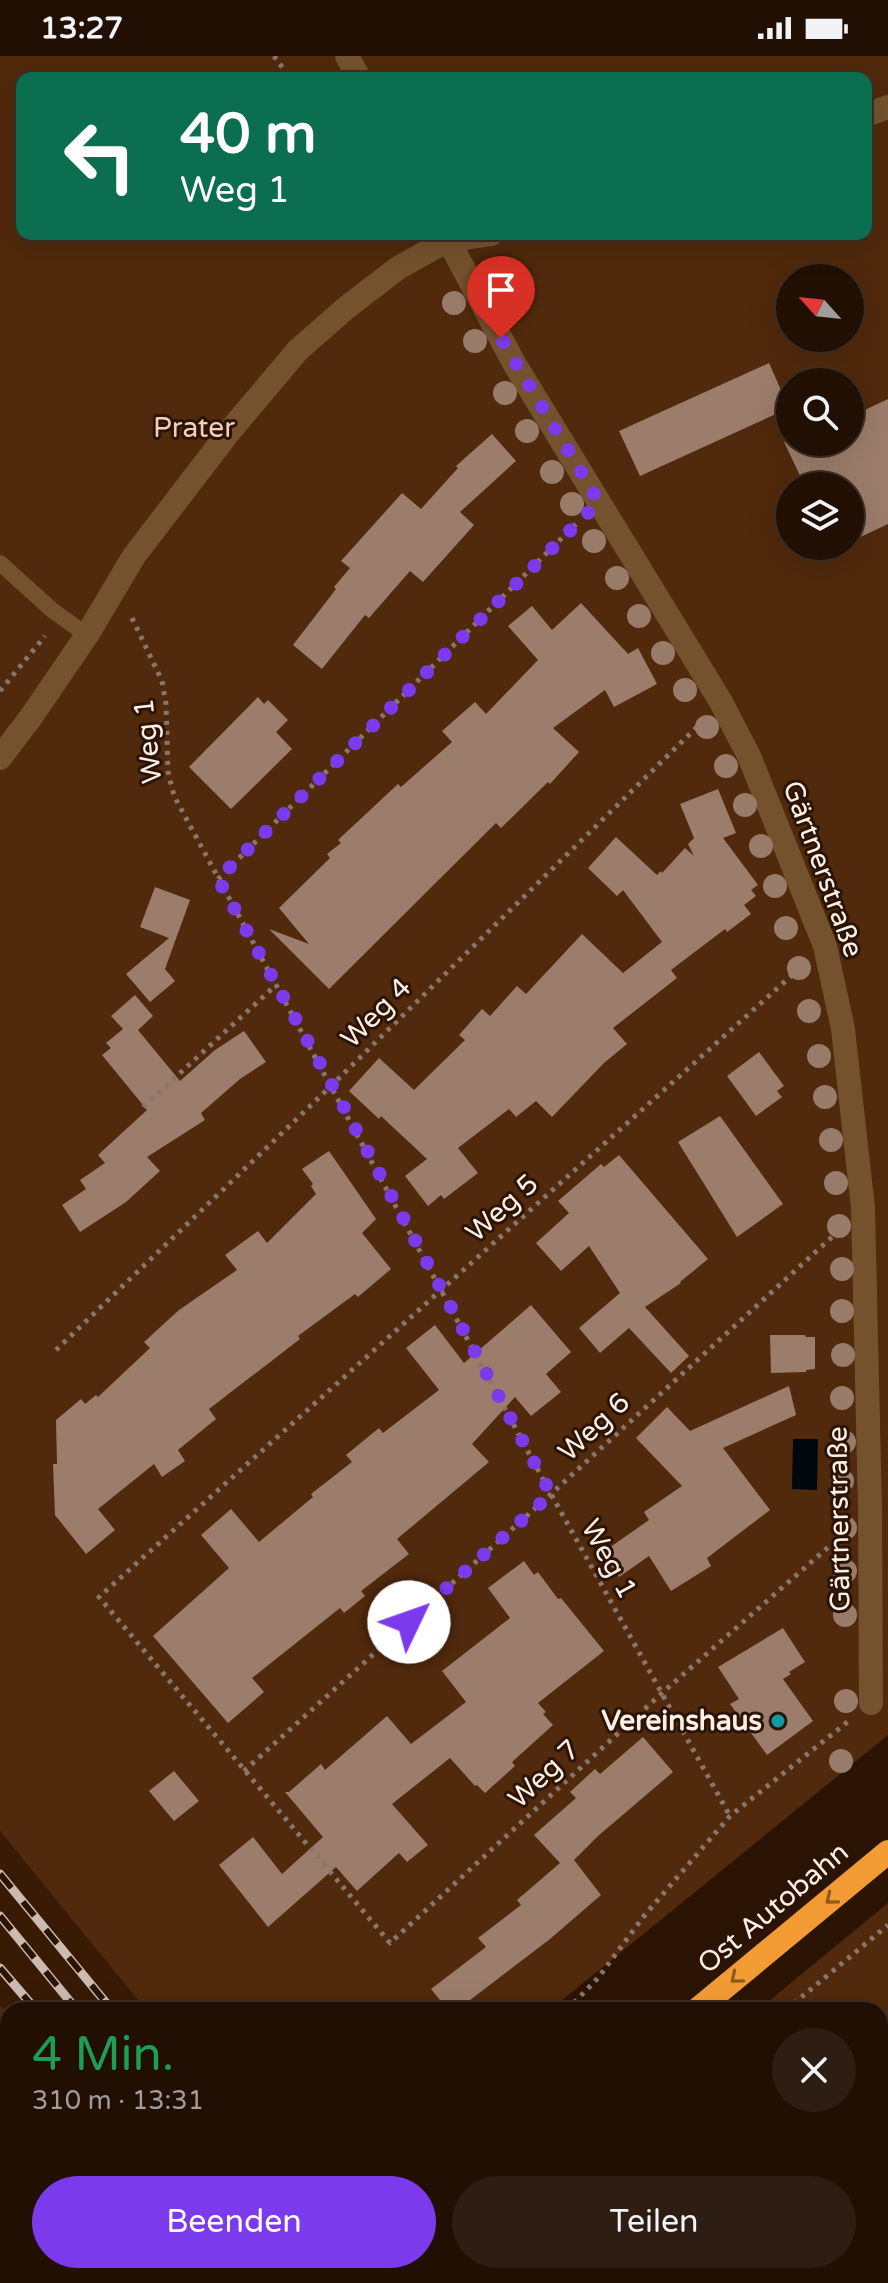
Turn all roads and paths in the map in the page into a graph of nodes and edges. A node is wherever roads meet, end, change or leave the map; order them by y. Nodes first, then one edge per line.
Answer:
1 (441, 240) edge
2 (448, 240) edge
3 (599, 502) junction
4 (0, 563) edge
5 (116, 586) junction
6 (60, 616) junction
7 (87, 635) junction
8 (0, 691) edge
9 (721, 702) junction
10 (0, 758) edge
11 (218, 879) junction
12 (825, 946) junction
13 (276, 985) junction
14 (332, 1085) junction
15 (143, 1107) dead end
16 (863, 1208) junction
17 (441, 1290) junction
18 (56, 1350) dead end
19 (551, 1494) junction
20 (870, 1509) junction
21 (662, 1693) junction
22 (871, 1703) joint
23 (244, 1771) junction
24 (730, 1816) junction
25 (888, 1852) edge
26 (888, 1925) edge
27 (575, 2002) edge
28 (707, 2002) edge
29 (796, 2002) edge

1 - 5 street
2 - 3 street, Gärtnerstraße
3 - 9 street, Gärtnerstraße
3 - 11 path
4 - 6 lane
5 - 7 street
5 - 11 path, Weg 1
6 - 7 lane
6 - 8 path
7 - 10 street
9 - 12 street, Gärtnerstraße
9 - 14 path, Weg 4
11 - 13 path, Weg 1
12 - 16 street, Gärtnerstraße
12 - 17 path, Weg 5
13 - 14 path, Weg 1
13 - 15 path
14 - 17 path, Weg 1
14 - 18 path, Weg 4
16 - 19 path, Weg 6
16 - 20 street, Gärtnerstraße
17 - 19 path, Weg 1
17 - 23 path, Weg 5
19 - 21 path, Weg 1
19 - 23 path, Weg 6
20 - 21 path, Weg 7
20 - 22 street, Gärtnerstraße
21 - 23 path, Weg 7
21 - 24 path, Weg 1
22 - 24 path
24 - 27 path
25 -> 28 highway, Ost Autobahn
26 - 29 path

